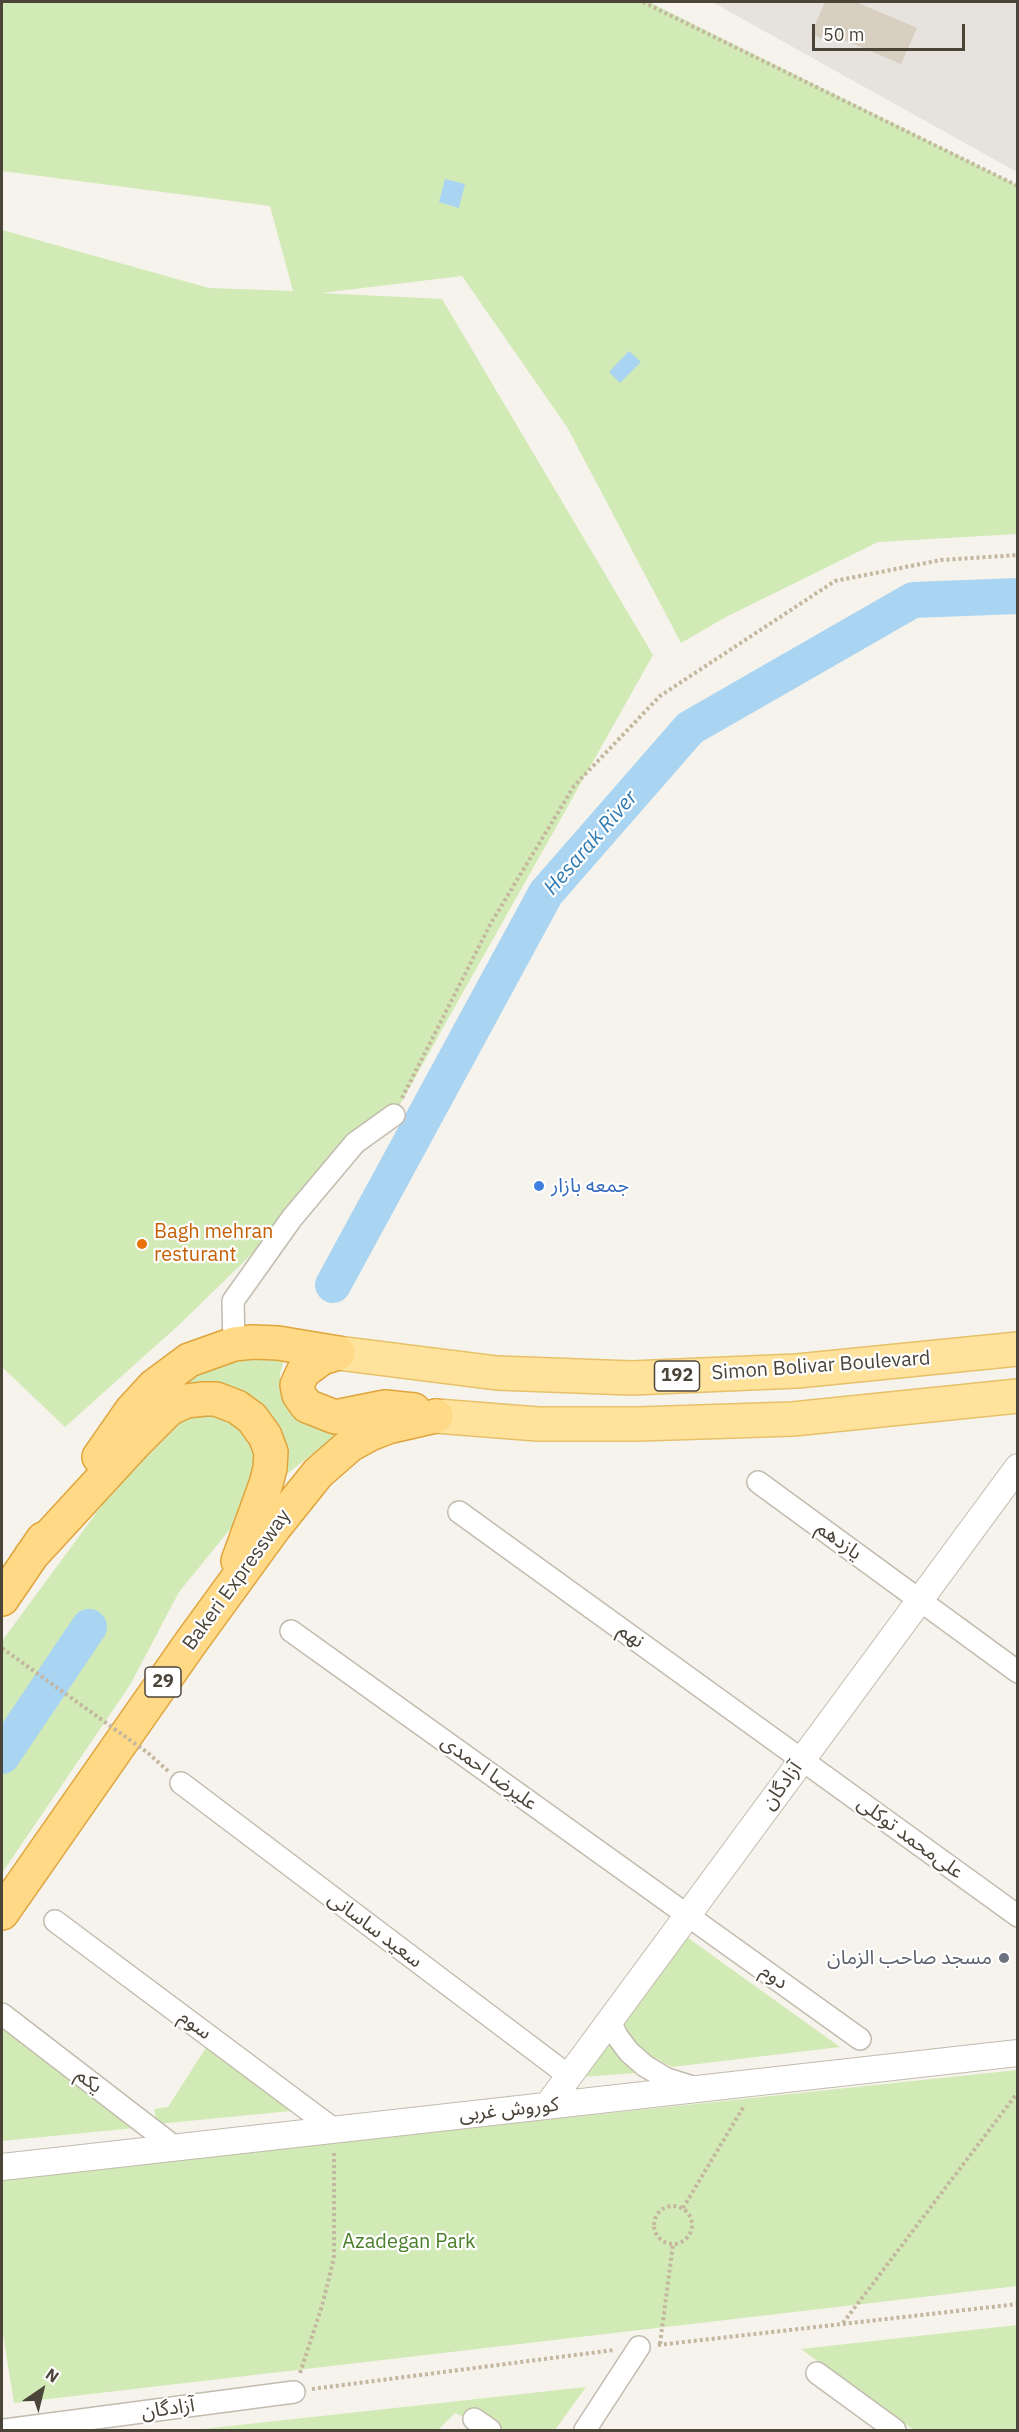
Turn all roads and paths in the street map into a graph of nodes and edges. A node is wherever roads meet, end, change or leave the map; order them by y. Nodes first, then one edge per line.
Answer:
1 (643, 2) edge
2 (1017, 186) edge
3 (1017, 555) edge
4 (394, 1115) joint
5 (234, 1344) junction
6 (1017, 1349) edge
7 (338, 1353) junction
8 (1017, 1396) edge
9 (436, 1416) junction
10 (1017, 1467) edge
11 (758, 1482) dead end
12 (459, 1512) dead end
13 (31, 1556) junction
14 (226, 1594) junction
15 (2, 1599) edge
16 (919, 1600) junction
17 (291, 1631) dead end
18 (2, 1648) edge
19 (1017, 1672) edge
20 (151, 1755) dead end
21 (802, 1760) junction
22 (181, 1783) dead end
23 (2, 1912) edge
24 (688, 1915) junction
25 (1017, 1916) edge
26 (55, 1921) dead end
27 (2, 2014) edge
28 (610, 2021) junction
29 (860, 2039) dead end
30 (1017, 2053) edge
31 (569, 2076) junction
32 (759, 2082) junction
33 (699, 2089) junction
34 (1017, 2092) edge
35 (547, 2106) junction
36 (335, 2130) junction
37 (176, 2148) junction
38 (2, 2167) edge
39 (683, 2208) junction
40 (673, 2244) junction
41 (843, 2324) dead end
42 (660, 2344) dead end
43 (639, 2347) dead end
44 (818, 2373) dead end
45 (294, 2392) joint
46 (5, 2430) edge
47 (585, 2430) edge
48 (895, 2430) edge

1 - 2 path
3 - 4 path
4 - 5 street
5 - 7 highway
5 - 13 highway
6 - 7 main road, Simon Bolivar Boulevard / 192
7 - 9 highway
8 - 9 main road
9 - 14 highway, Bakeri Expressway / 29
10 - 16 street, آزادگان
11 - 16 street, یازدهم
12 - 21 street, نهم
13 - 14 highway
13 - 15 highway
14 - 23 highway, Bakeri Expressway / 29
16 - 19 street, یازدهم
16 - 21 street, آزادگان
17 - 24 street, علیرضا احمدی
18 - 20 path, bridge
21 - 24 street, آزادگان
21 - 25 street, علی‌محمد توکلی
22 - 31 street, سعید ساسانی
24 - 28 street, آزادگان
24 - 29 street, دوم
26 - 36 street, سوم
27 - 37 street, یکم
28 - 31 street, آزادگان
28 - 33 street
30 - 32 street, کوروش غربی
31 - 35 street, آزادگان
32 - 33 street, کوروش غربی
32 - 39 path
33 - 35 street, کوروش غربی
34 - 41 path
35 - 36 street, کوروش غربی
36 - 37 street, کوروش غربی
36 - 45 path
37 - 38 street, کوروش غربی
39 - 40 path
39 - 40 path
40 - 42 path
43 - 47 street
44 - 48 street
45 - 46 street, آزادگان

